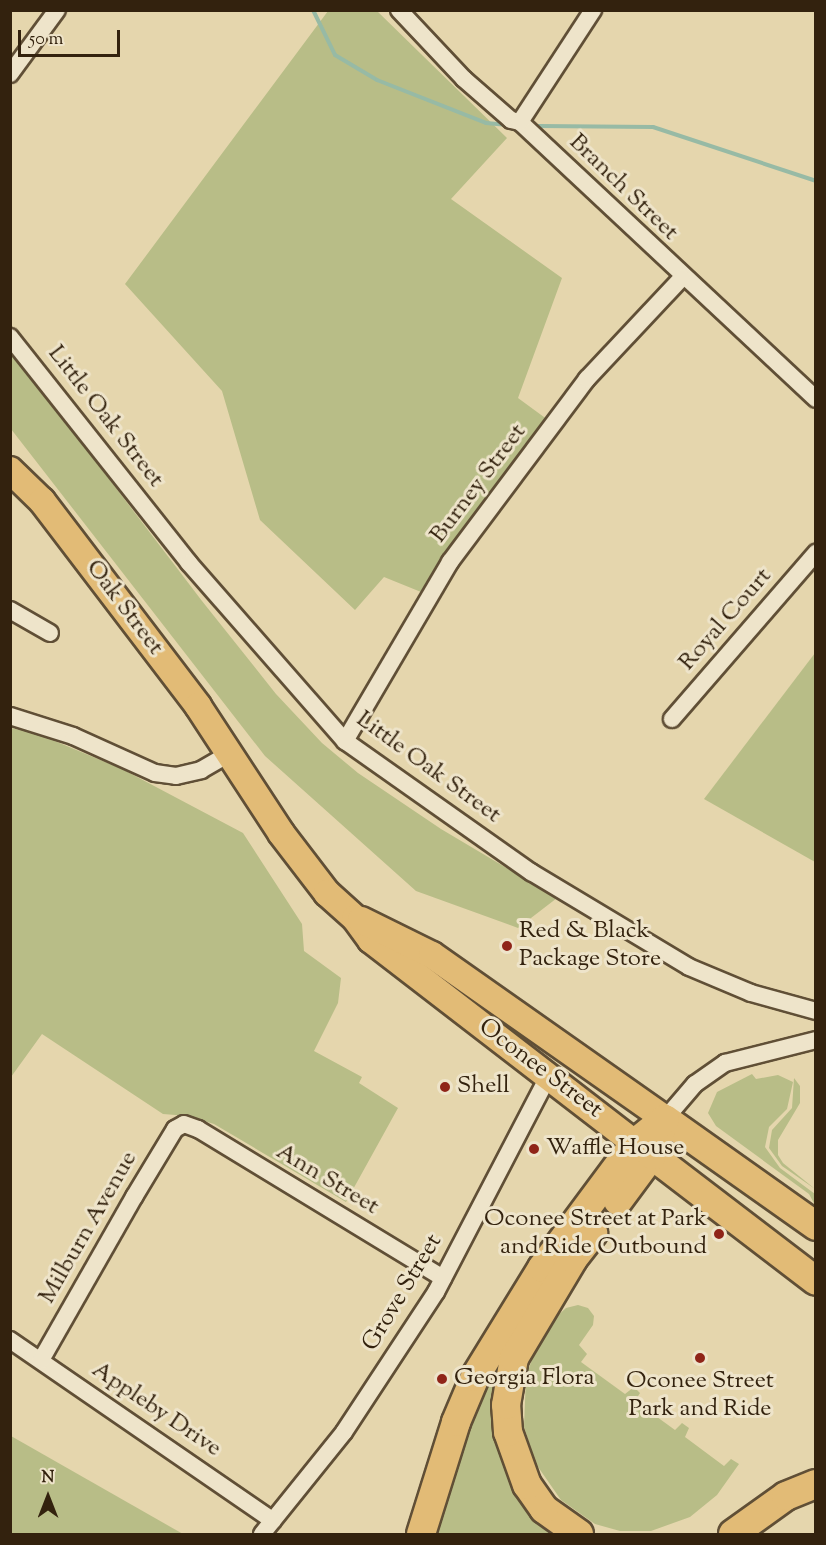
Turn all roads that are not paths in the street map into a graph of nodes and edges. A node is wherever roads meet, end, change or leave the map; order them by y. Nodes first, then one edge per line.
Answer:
1 (57, 10) edge
2 (399, 10) edge
3 (593, 10) edge
4 (10, 74) edge
5 (520, 122) junction
6 (682, 278) junction
7 (10, 337) edge
8 (816, 399) edge
9 (10, 470) edge
10 (816, 553) edge
11 (10, 610) edge
12 (50, 633) dead end
13 (10, 716) edge
14 (672, 719) dead end
15 (345, 741) junction
16 (230, 753) junction
17 (355, 918) junction
18 (816, 1011) edge
19 (816, 1040) edge
20 (549, 1074) junction
21 (665, 1119) junction
22 (184, 1124) joint
23 (644, 1149) junction
24 (677, 1175) junction
25 (605, 1218) junction
26 (816, 1226) edge
27 (443, 1278) junction
28 (816, 1281) edge
29 (10, 1340) edge
30 (41, 1360) junction
31 (816, 1485) edge
32 (273, 1521) junction
33 (262, 1534) edge
34 (421, 1534) edge
35 (579, 1534) edge
36 (733, 1534) edge
37 (760, 1534) edge

1 - 4 street
2 - 5 street, Branch Street
3 - 5 street
5 - 6 street, Branch Street
6 - 8 street, Branch Street
6 - 15 street, Burney Street
7 - 15 street, Little Oak Street
9 - 16 main road, Oak Street
10 - 14 street, Royal Court
11 - 12 street
13 - 16 street
15 - 18 street, Little Oak Street
16 - 17 main road, Oconee Street
17 - 20 main road, Oconee Street
17 - 21 main road, Oconee Street
19 - 21 street
20 - 23 main road, Oconee Street
20 - 27 street, Grove Street
21 - 23 highway
21 - 26 highway, Oconee Street
22 - 27 street, Ann Street
22 - 30 street, Milburn Avenue
23 - 24 highway, Oconee Street
23 - 25 highway
23 - 34 highway
24 - 25 highway
24 - 28 highway, Oconee Street
25 - 35 highway
27 - 32 street, Grove Street
29 - 30 street, Appleby Drive
30 - 32 street, Appleby Drive
31 - 36 highway
31 - 37 highway
32 - 33 street, Grove Street

